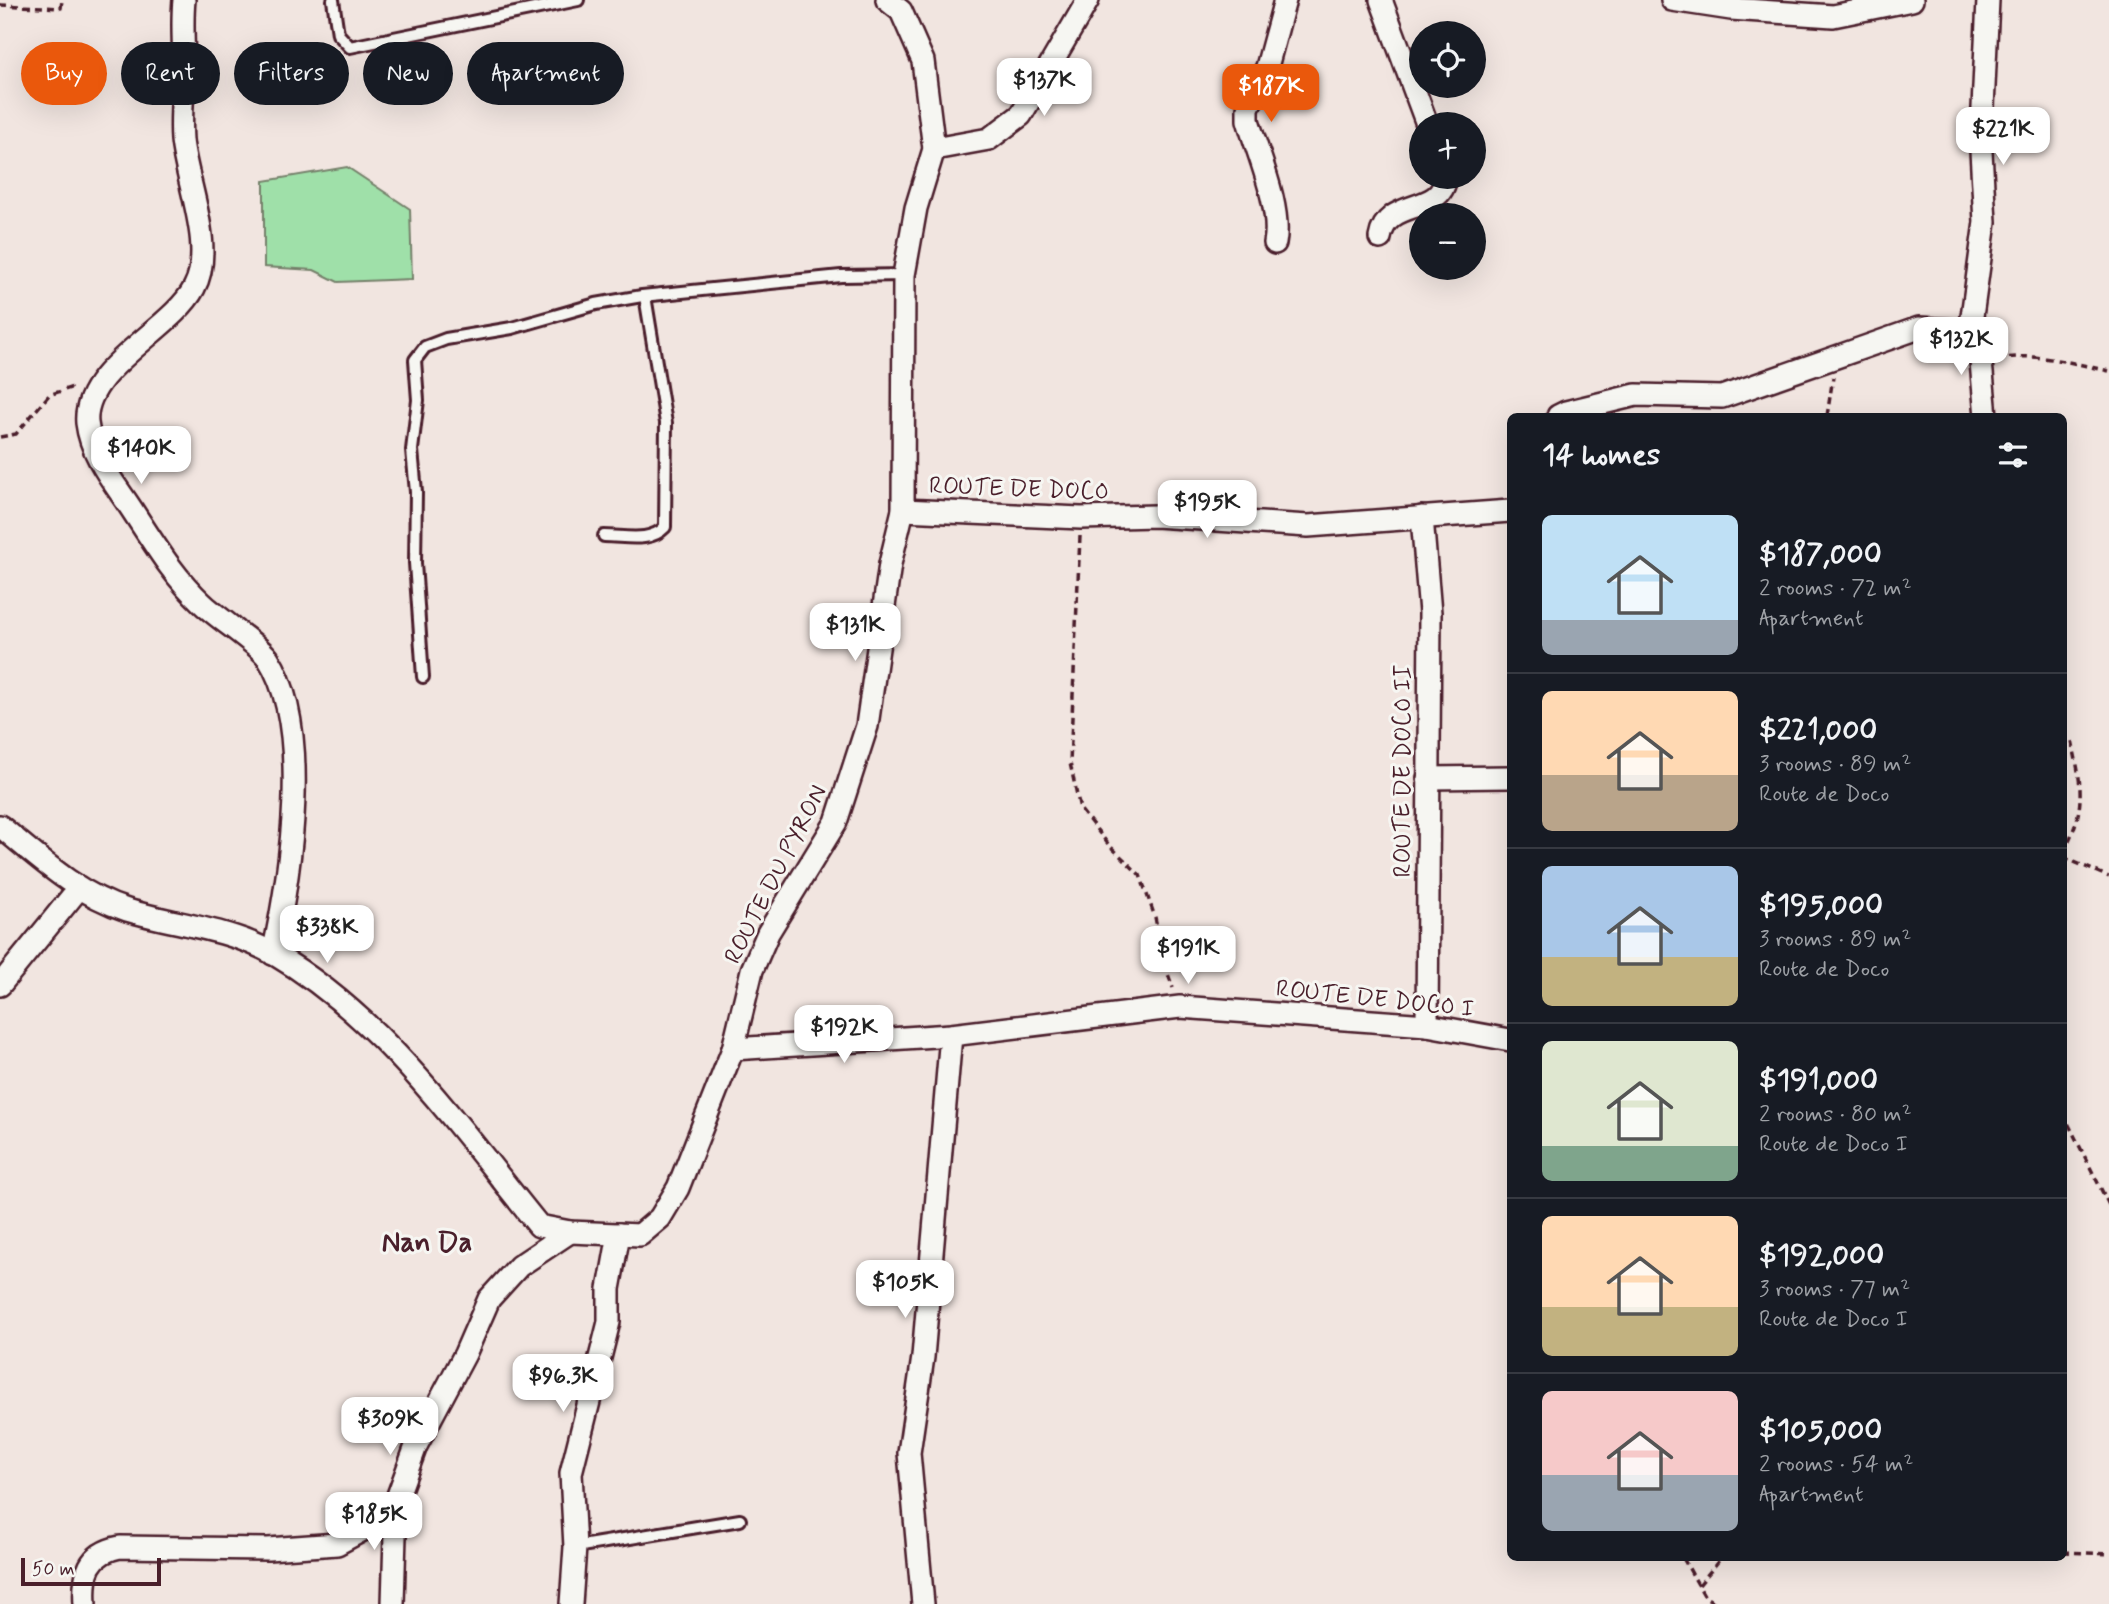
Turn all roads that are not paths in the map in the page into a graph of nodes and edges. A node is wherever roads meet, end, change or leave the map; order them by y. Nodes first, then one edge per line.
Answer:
1 (184, 0) edge
2 (333, 0) edge
3 (578, 0) edge
4 (887, 0) edge
5 (1088, 0) edge
6 (1285, 0) edge
7 (1381, 0) edge
8 (1671, 0) edge
9 (1912, 0) edge
10 (1988, 0) edge
11 (1423, 112) edge
12 (934, 149) junction
13 (1443, 189) edge
14 (1380, 238) dead end
15 (1275, 243) dead end
16 (904, 275) junction
17 (645, 296) junction
18 (1970, 331) junction
19 (1564, 413) edge
20 (1986, 413) edge
21 (903, 510) junction
22 (1507, 511) edge
23 (1422, 517) junction
24 (604, 536) dead end
25 (424, 677) dead end
26 (1507, 776) edge
27 (1428, 778) junction
28 (0, 826) edge
29 (79, 888) junction
30 (274, 954) junction
31 (0, 985) edge
32 (1427, 1025) junction
33 (951, 1035) junction
34 (1507, 1039) edge
35 (733, 1049) junction
36 (570, 1232) junction
37 (619, 1234) junction
38 (396, 1501) junction
39 (740, 1520) dead end
40 (575, 1546) junction
41 (85, 1604) edge
42 (393, 1604) edge
43 (571, 1604) edge
44 (923, 1604) edge

1 - 30 street
2 - 3 lane
4 - 12 street, ROUTE DU PYRON
5 - 12 street
6 - 15 street
7 - 11 street
8 - 9 street
10 - 18 street
12 - 16 street, ROUTE DU PYRON
13 - 14 street
16 - 17 lane
16 - 21 street, ROUTE DU PYRON
17 - 24 lane
17 - 25 lane
18 - 19 street
18 - 20 street
21 - 23 street, ROUTE DE DOCO
21 - 35 street, ROUTE DU PYRON
22 - 23 street, ROUTE DE DOCO
23 - 27 street, ROUTE DE DOCO II
26 - 27 street
27 - 32 street, ROUTE DE DOCO II
28 - 29 street, ROUTE DU PYRON
29 - 30 street, ROUTE DU PYRON
29 - 31 street
30 - 36 street, ROUTE DU PYRON
32 - 33 street, ROUTE DE DOCO I
32 - 34 street, ROUTE DE DOCO I
33 - 35 street, ROUTE DE DOCO I
33 - 44 street
35 - 37 street, ROUTE DU PYRON
36 - 37 street, ROUTE DU PYRON
36 - 38 street
37 - 40 street
38 - 41 street
38 - 42 street
39 - 40 lane
40 - 43 street

